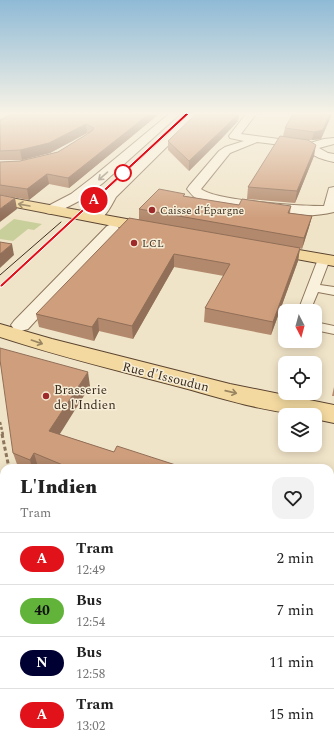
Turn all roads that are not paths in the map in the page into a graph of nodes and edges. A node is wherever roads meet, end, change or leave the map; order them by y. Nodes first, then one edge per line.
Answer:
1 (134, 149) edge
2 (158, 149) edge
3 (230, 149) edge
4 (313, 149) edge
5 (334, 158) edge
6 (334, 190) edge
7 (0, 200) edge
8 (51, 210) junction
9 (330, 213) edge
10 (94, 217) junction
11 (112, 229) dead end
12 (170, 232) edge
13 (255, 247) edge
14 (329, 260) edge
15 (314, 287) junction
16 (334, 292) edge
17 (307, 304) edge
18 (21, 325) dead end
19 (322, 327) edge
20 (0, 330) edge
21 (334, 330) edge
22 (334, 414) edge

1 -> 8 street
2 - 10 street
3 - 9 street
4 - 5 street
6 - 9 street
8 -> 7 main road
8 - 10 main road
10 - 12 main road
11 - 18 street
13 - 14 main road
14 - 15 lane
15 - 16 lane
15 - 17 lane
19 - 21 lane
20 -> 22 main road, Rue d'Issoudun

